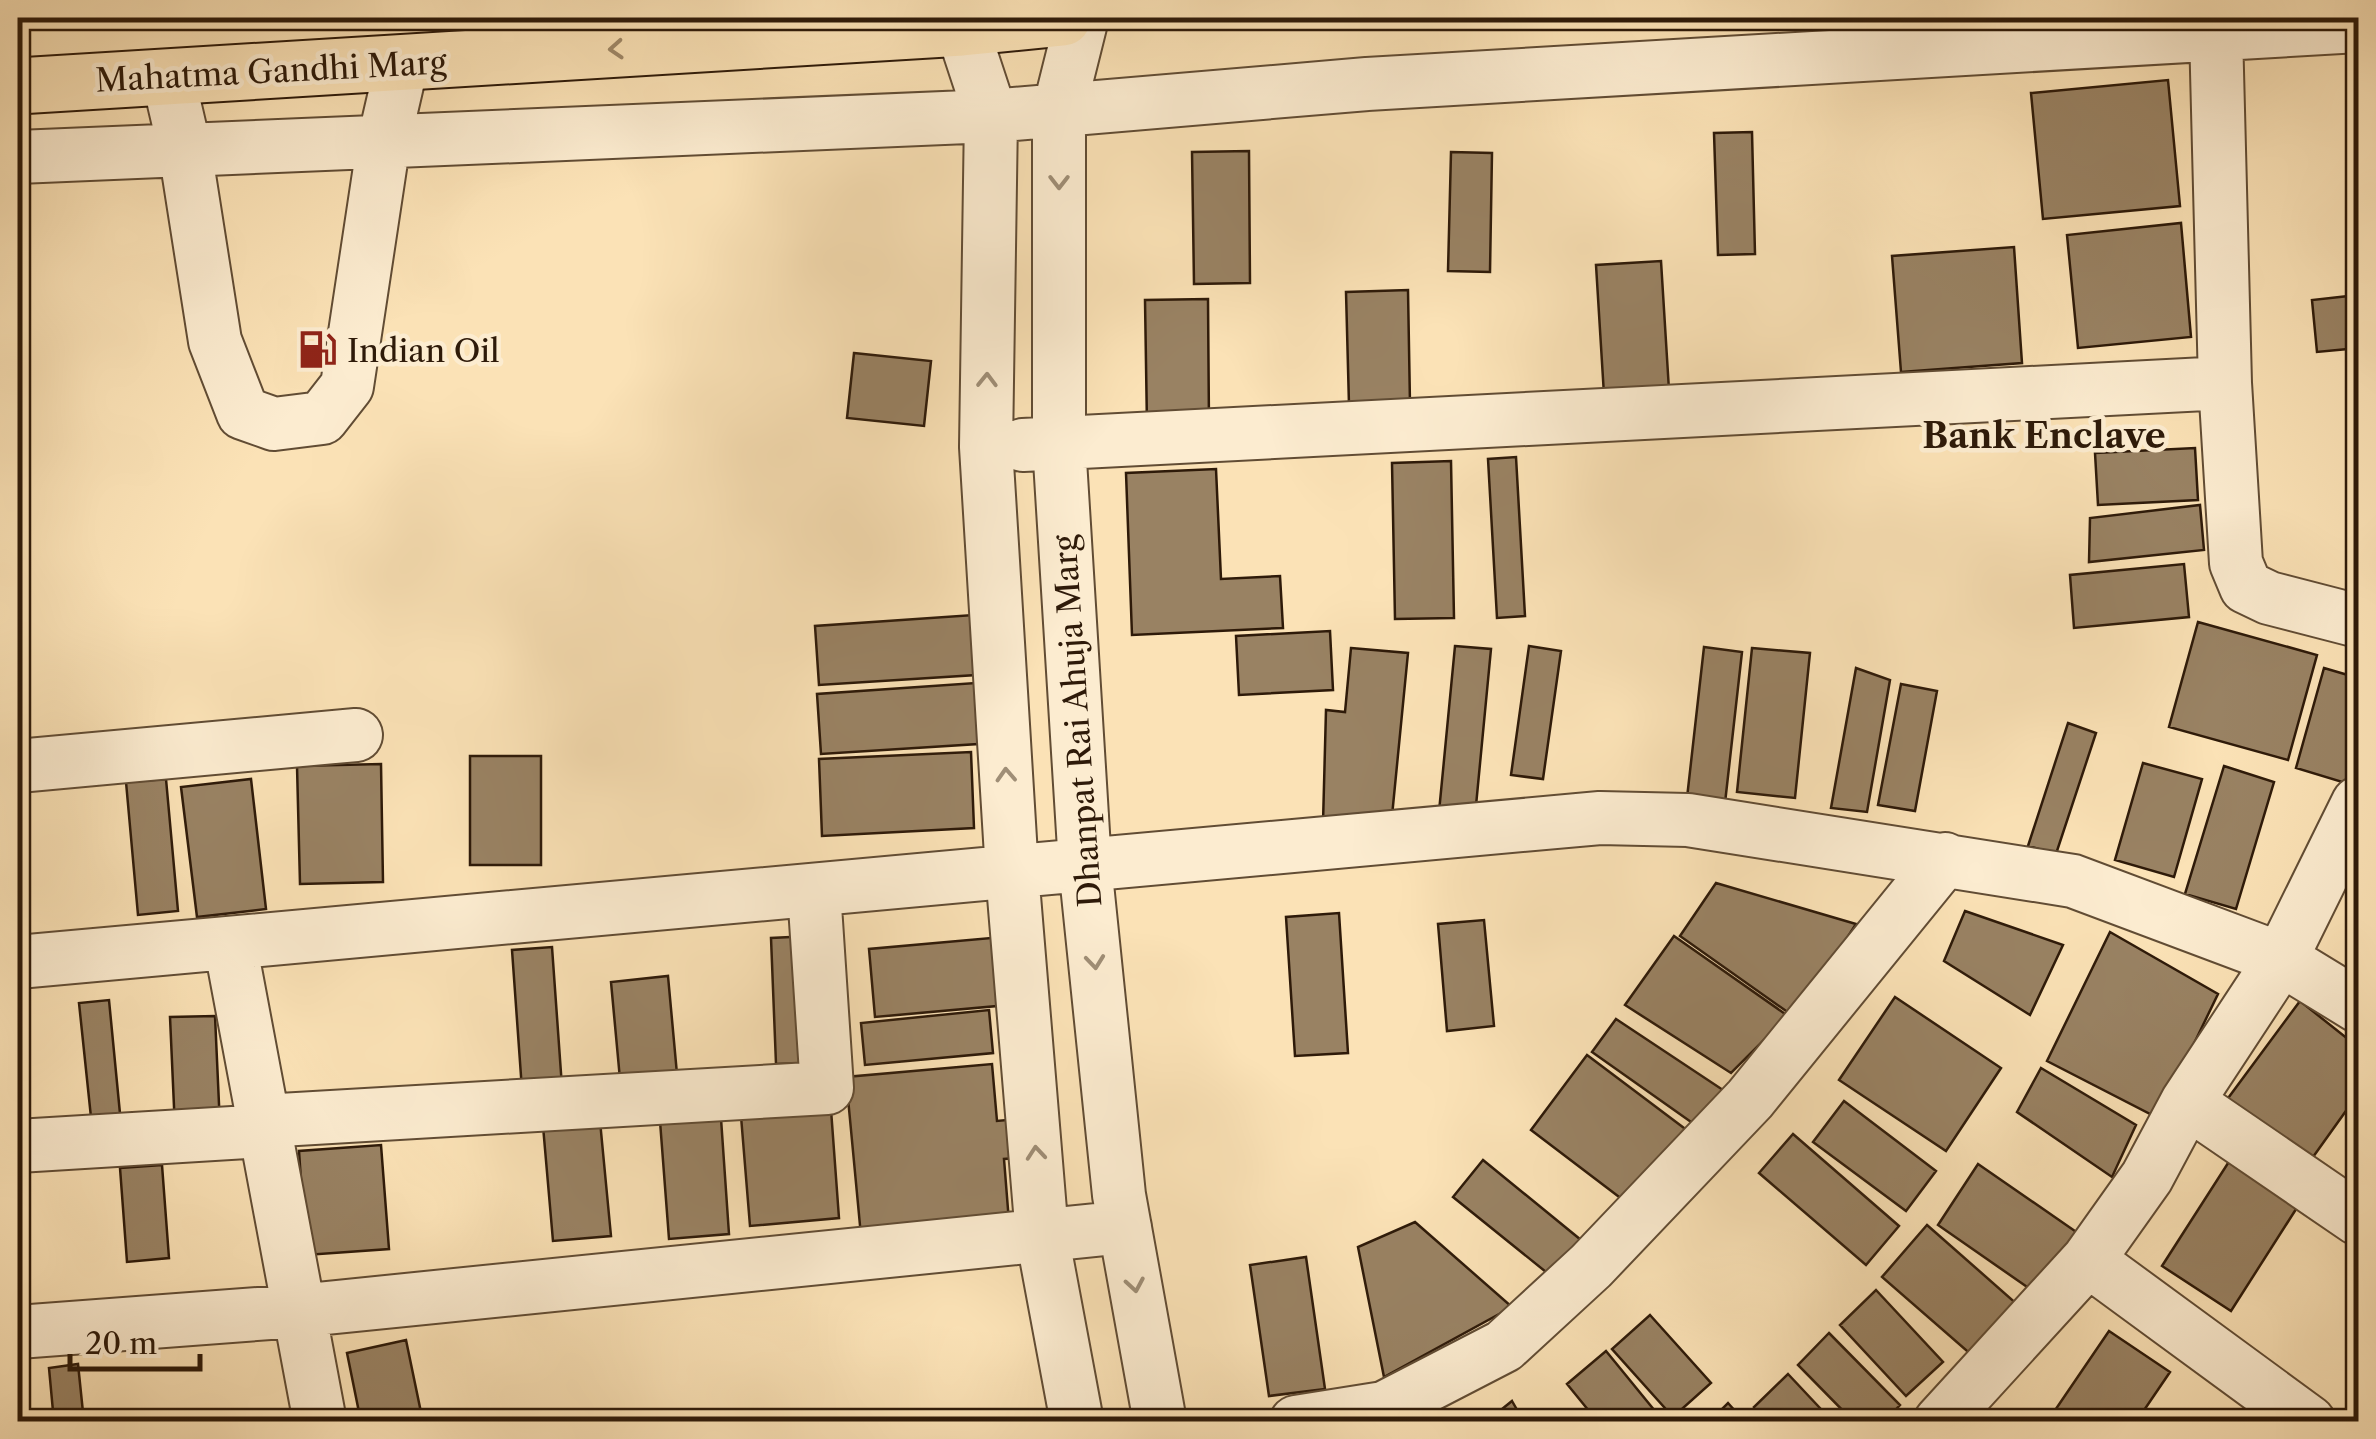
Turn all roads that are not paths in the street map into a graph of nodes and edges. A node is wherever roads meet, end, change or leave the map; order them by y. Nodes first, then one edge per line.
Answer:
1 (1063, 18) edge
2 (1082, 18) edge
3 (2358, 26) edge
4 (962, 28) junction
5 (2216, 32) junction
6 (402, 63) junction
7 (168, 77) junction
8 (18, 86) edge
9 (1059, 110) junction
10 (991, 116) junction
11 (384, 141) junction
12 (185, 150) junction
13 (18, 157) edge
14 (2225, 383) junction
15 (1059, 444) junction
16 (986, 447) junction
17 (2358, 621) edge
18 (356, 735) dead end
19 (18, 766) edge
20 (2358, 803) edge
21 (1945, 859) junction
22 (1085, 865) junction
23 (1012, 872) junction
24 (814, 891) junction
25 (230, 944) junction
26 (2281, 959) junction
27 (18, 962) edge
28 (2358, 1006) edge
29 (2187, 1102) junction
30 (264, 1126) junction
31 (18, 1146) edge
32 (2358, 1220) edge
33 (1125, 1226) junction
34 (1042, 1234) junction
35 (2088, 1260) junction
36 (297, 1311) junction
37 (18, 1332) edge
38 (1415, 1408) edge
39 (320, 1422) edge
40 (1078, 1422) edge
41 (1160, 1422) edge
42 (1296, 1422) edge
43 (1940, 1422) edge
44 (2309, 1422) edge

1 - 4 main road, Mahatma Gandhi Marg
2 - 9 street, Dhanpat Rai Ahuja Marg
3 - 5 street
4 -> 6 main road, Mahatma Gandhi Marg
4 - 10 street
5 - 9 street
5 - 14 street
6 - 7 main road, Mahatma Gandhi Marg
6 - 11 street
7 - 8 main road, Mahatma Gandhi Marg
7 - 12 street
9 - 10 street
9 -> 15 street, Dhanpat Rai Ahuja Marg
10 - 11 street
16 -> 10 street
11 - 12 street
11 - 12 street
12 - 13 street
14 - 15 street
14 - 17 street
15 - 16 street
15 - 22 street, Dhanpat Rai Ahuja Marg
23 -> 16 street
18 - 19 street
20 - 26 street
21 - 22 street
21 - 26 street
21 - 38 street
22 - 23 street
22 -> 33 street, Dhanpat Rai Ahuja Marg
23 - 24 street
34 -> 23 street
24 - 25 street
24 - 30 street
25 - 27 street
25 - 30 street
26 - 28 street
26 - 29 street
29 - 32 street
29 - 35 street
30 - 31 street
30 - 36 street
33 - 34 street
33 -> 41 street, Dhanpat Rai Ahuja Marg
34 - 36 street
34 - 40 street
35 - 43 street
35 - 44 street
36 - 37 street
36 - 39 street
38 - 42 street

